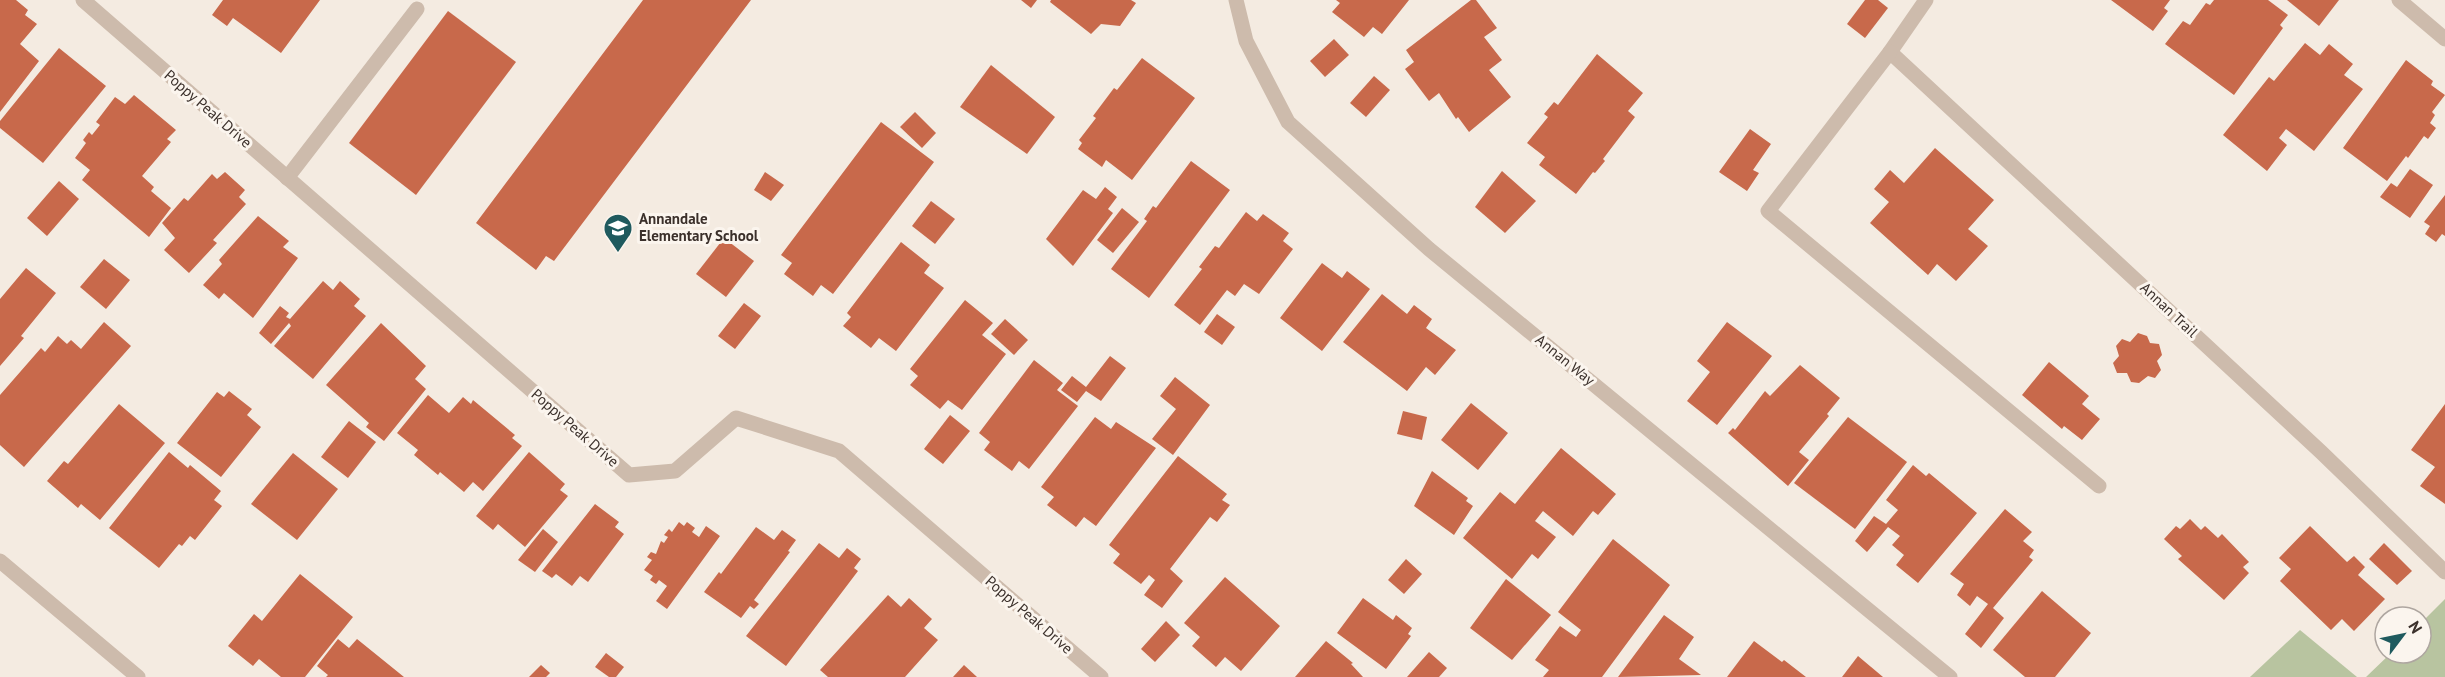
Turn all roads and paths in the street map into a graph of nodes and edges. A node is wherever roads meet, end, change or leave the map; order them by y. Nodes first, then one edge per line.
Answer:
1 (83, 0) edge
2 (1236, 0) edge
3 (1926, 0) edge
4 (2399, 0) edge
5 (417, 9) dead end
6 (2445, 39) edge
7 (1890, 52) junction
8 (287, 178) junction
9 (2099, 486) dead end
10 (0, 561) edge
11 (2445, 572) edge
12 (138, 677) edge
13 (1101, 677) edge
14 (1950, 677) edge

1 - 8 street, Poppy Peak Drive
2 - 14 street, Annan Way
3 - 7 street
4 - 6 street
5 - 8 street
7 - 9 street
7 - 11 street, Annan Trail
8 - 13 street, Poppy Peak Drive
10 - 12 street

